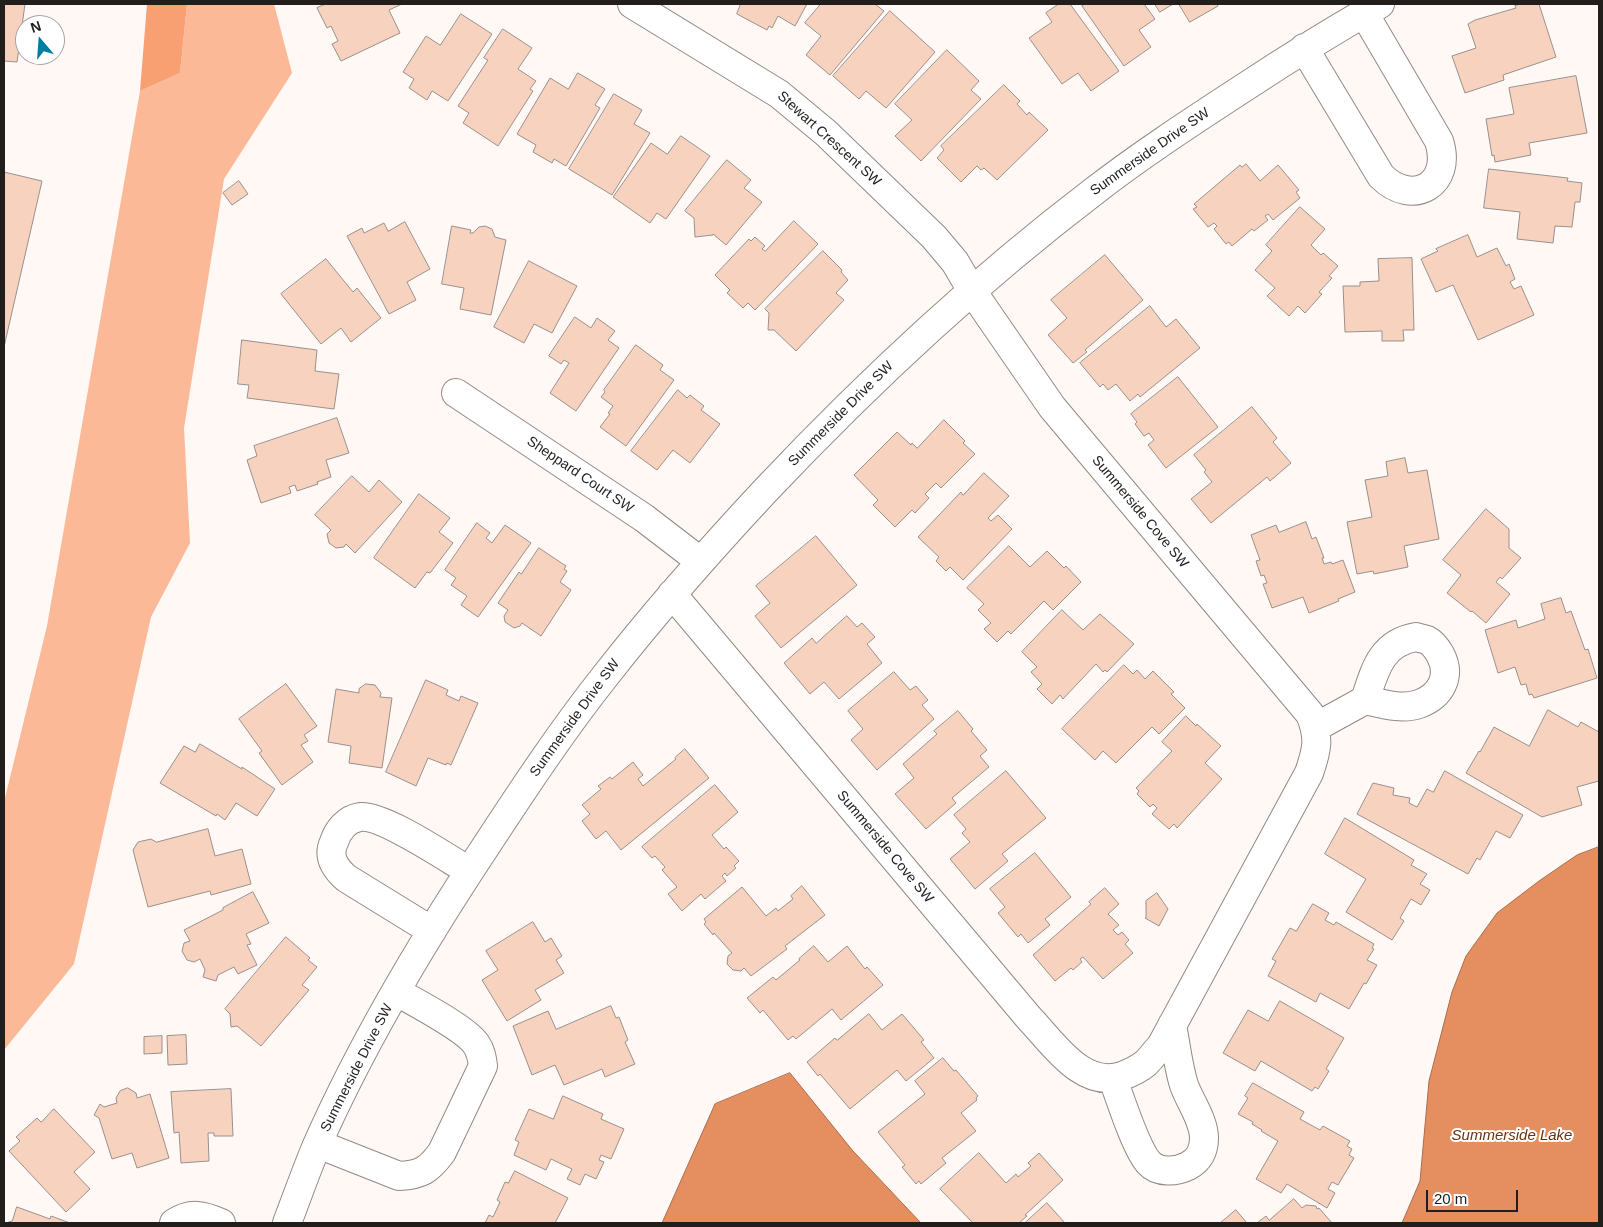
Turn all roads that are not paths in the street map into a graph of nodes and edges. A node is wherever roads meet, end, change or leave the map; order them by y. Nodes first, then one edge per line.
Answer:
1 (632, 4) edge
2 (1372, 8) edge
3 (1304, 48) junction
4 (972, 291) junction
5 (456, 393) dead end
6 (700, 561) junction
7 (672, 594) junction
8 (1366, 700) dead end
9 (1316, 727) junction
10 (469, 871) junction
11 (432, 931) junction
12 (397, 992) junction
13 (1172, 1025) junction
14 (1113, 1079) junction
15 (318, 1144) junction
16 (174, 1223) edge
17 (221, 1223) edge
18 (287, 1223) edge

1 - 4 street, Stewart Crescent SW
2 - 3 street, Summerside Drive SW
2 - 3 street, Summerside Drive SW
3 - 4 street, Summerside Drive SW
4 - 6 street, Summerside Drive SW
4 - 9 street, Summerside Cove SW
5 - 6 street, Sheppard Court SW
6 - 7 street, Summerside Drive SW
7 - 10 street, Summerside Drive SW
7 - 14 street, Summerside Cove SW
8 - 9 street
9 - 13 street, Summerside Cove SW
10 - 11 street, Summerside Drive SW
10 - 11 street
11 - 12 street, Summerside Drive SW
12 - 15 street, Summerside Drive SW
12 - 15 street, Summerside Drive SW
13 - 14 street, Summerside Cove SW
13 - 14 street
15 - 18 street, Summerside Drive SW
16 - 17 street

